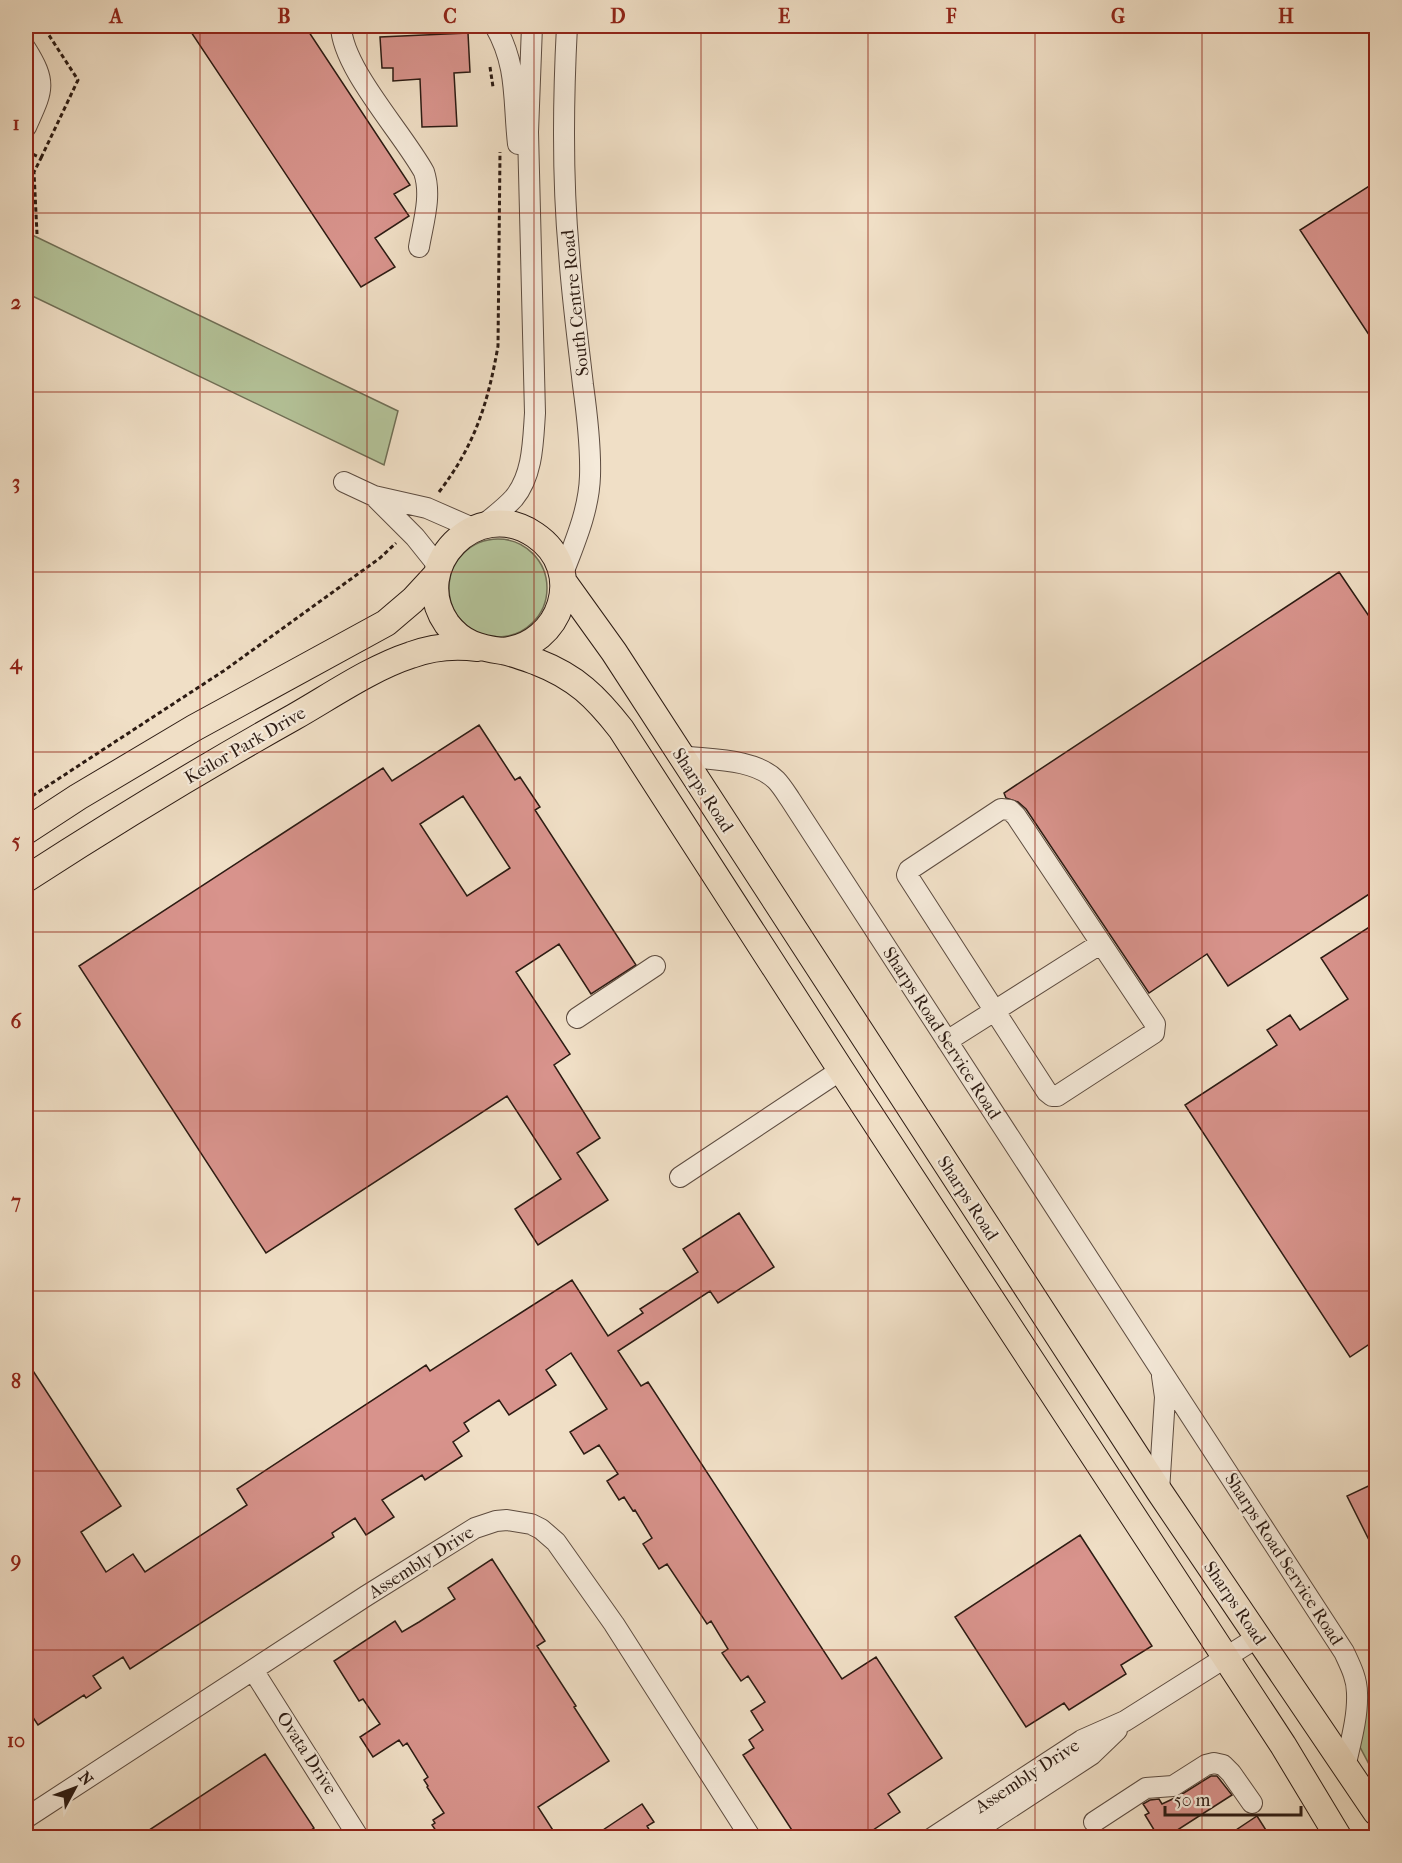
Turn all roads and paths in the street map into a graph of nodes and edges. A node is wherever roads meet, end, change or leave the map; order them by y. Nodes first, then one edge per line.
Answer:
1 (341, 26) edge
2 (532, 26) edge
3 (567, 26) edge
4 (499, 31) edge
5 (26, 49) edge
6 (494, 92) dead end
7 (26, 127) edge
8 (500, 149) dead end
9 (26, 151) edge
10 (37, 234) dead end
11 (531, 236) junction
12 (419, 248) dead end
13 (344, 482) dead end
14 (374, 496) junction
15 (427, 508) junction
16 (479, 527) junction
17 (408, 531) junction
18 (438, 571) junction
19 (563, 579) junction
20 (490, 649) junction
21 (680, 756) junction
22 (26, 800) edge
23 (26, 831) edge
24 (26, 879) edge
25 (1100, 944) junction
26 (655, 966) dead end
27 (994, 1011) junction
28 (577, 1018) dead end
29 (947, 1041) junction
30 (841, 1070) junction
31 (680, 1177) dead end
32 (1162, 1371) junction
33 (1159, 1491) junction
34 (1258, 1637) junction
35 (1225, 1657) junction
36 (253, 1670) junction
37 (1125, 1721) junction
38 (1346, 1763) junction
39 (1368, 1793) edge
40 (1252, 1803) dead end
41 (1377, 1812) edge
42 (26, 1818) edge
43 (1098, 1828) dead end
44 (359, 1838) edge
45 (751, 1838) edge
46 (932, 1838) edge
47 (963, 1838) edge
48 (1339, 1838) edge

1 - 12 street
2 - 11 street, South Centre Road
3 - 19 street, South Centre Road
4 - 6 path
4 - 11 street
5 - 7 street
8 - 15 path
9 - 10 path
11 - 16 street, South Centre Road
13 - 14 street
14 - 15 street
14 - 17 street
15 - 16 street
16 - 18 main road
16 - 19 main road
17 - 18 street
17 - 22 path
18 - 20 main road
18 - 23 main road, Keilor Park Drive
19 - 20 main road
19 - 21 main road, Sharps Road
20 - 24 main road, Keilor Park Drive
20 - 30 main road, Sharps Road
21 - 29 street, Sharps Road Service Road
21 - 33 main road, Sharps Road
25 - 27 street
25 - 27 street
25 - 27 street
26 - 28 street
27 - 29 street
29 - 32 street, Sharps Road Service Road
30 - 31 street
30 - 35 main road, Sharps Road
32 - 33 street, Sharps Road Service Road
32 - 38 street, Sharps Road Service Road
33 - 34 main road, Sharps Road
34 - 35 street, Assembly Drive
34 - 38 main road, Sharps Road
35 - 37 street, Assembly Drive
35 - 48 main road, Sharps Road
36 - 42 street, Assembly Drive
36 - 44 street, Ovata Drive
36 - 45 street, Assembly Drive
37 - 46 street, Assembly Drive
37 - 47 street, Assembly Drive
38 - 39 main road, Sharps Road
39 - 41 main road, Sharps Road
40 - 43 street

